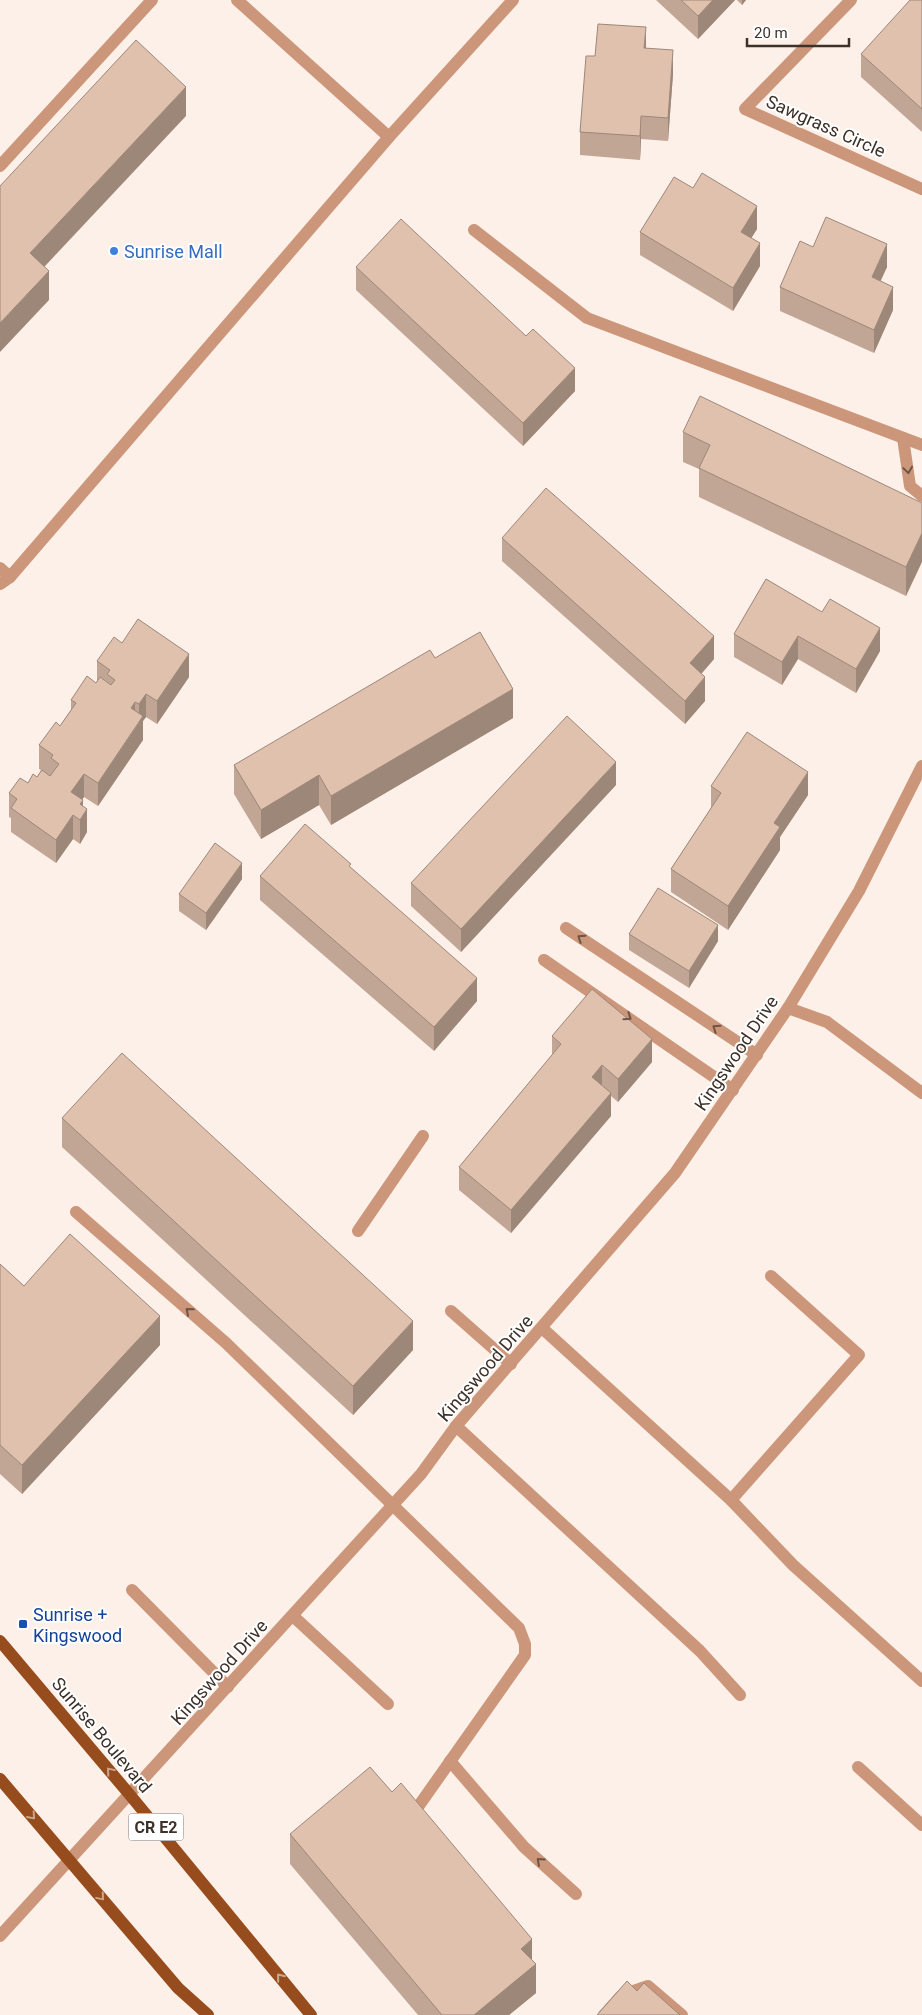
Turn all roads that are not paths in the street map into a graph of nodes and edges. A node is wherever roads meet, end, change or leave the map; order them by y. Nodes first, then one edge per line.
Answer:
1 (152, 0) edge
2 (237, 0) edge
3 (513, 0) edge
4 (851, 0) edge
5 (389, 138) junction
6 (0, 166) edge
7 (922, 189) edge
8 (474, 230) dead end
9 (903, 438) junction
10 (922, 445) edge
11 (922, 496) edge
12 (0, 568) edge
13 (5, 580) edge
14 (922, 766) edge
15 (566, 928) dead end
16 (544, 960) dead end
17 (788, 1008) junction
18 (757, 1055) junction
19 (732, 1090) junction
20 (922, 1093) edge
21 (423, 1136) dead end
22 (76, 1212) dead end
23 (358, 1231) dead end
24 (770, 1276) dead end
25 (451, 1311) dead end
26 (542, 1328) junction
27 (511, 1364) junction
28 (456, 1426) junction
29 (731, 1500) junction
30 (392, 1506) junction
31 (132, 1590) dead end
32 (292, 1616) junction
33 (0, 1641) edge
34 (922, 1681) edge
35 (228, 1687) junction
36 (740, 1694) dead end
37 (388, 1704) dead end
38 (450, 1761) junction
39 (858, 1767) dead end
40 (0, 1779) edge
41 (130, 1795) junction
42 (413, 1814) edge
43 (922, 1825) edge
44 (70, 1860) junction
45 (576, 1894) dead end
46 (0, 1936) edge
47 (208, 2015) edge
48 (311, 2015) edge
49 (604, 2015) edge
50 (682, 2015) edge

1 - 6 street
2 - 5 street
3 - 5 street
4 - 7 street, Sawgrass Circle
5 - 13 street
8 - 9 street
9 - 10 street
9 -> 11 street
12 - 13 street
14 - 17 street, Kingswood Drive
18 -> 15 street
16 -> 19 street
17 - 18 street, Kingswood Drive
17 - 20 street
18 - 19 street, Kingswood Drive
19 - 26 street, Kingswood Drive
21 - 23 street
30 -> 22 street
24 - 29 street
25 - 27 street
26 - 27 street, Kingswood Drive
26 - 29 street
27 - 28 street, Kingswood Drive
28 - 30 street, Kingswood Drive
28 - 36 street
29 - 34 street
30 - 32 street, Kingswood Drive
30 - 38 street
31 - 35 street
32 - 35 street, Kingswood Drive
32 - 37 street
41 -> 33 main road, Sunrise Boulevard / CR E2
35 - 41 street, Kingswood Drive
38 - 42 street
45 -> 38 street
39 - 43 street
40 -> 44 main road
41 - 44 street, Kingswood Drive
48 -> 41 main road, Sunrise Boulevard / CR E2
44 - 46 street, Kingswood Drive
44 -> 47 main road
49 - 50 street

